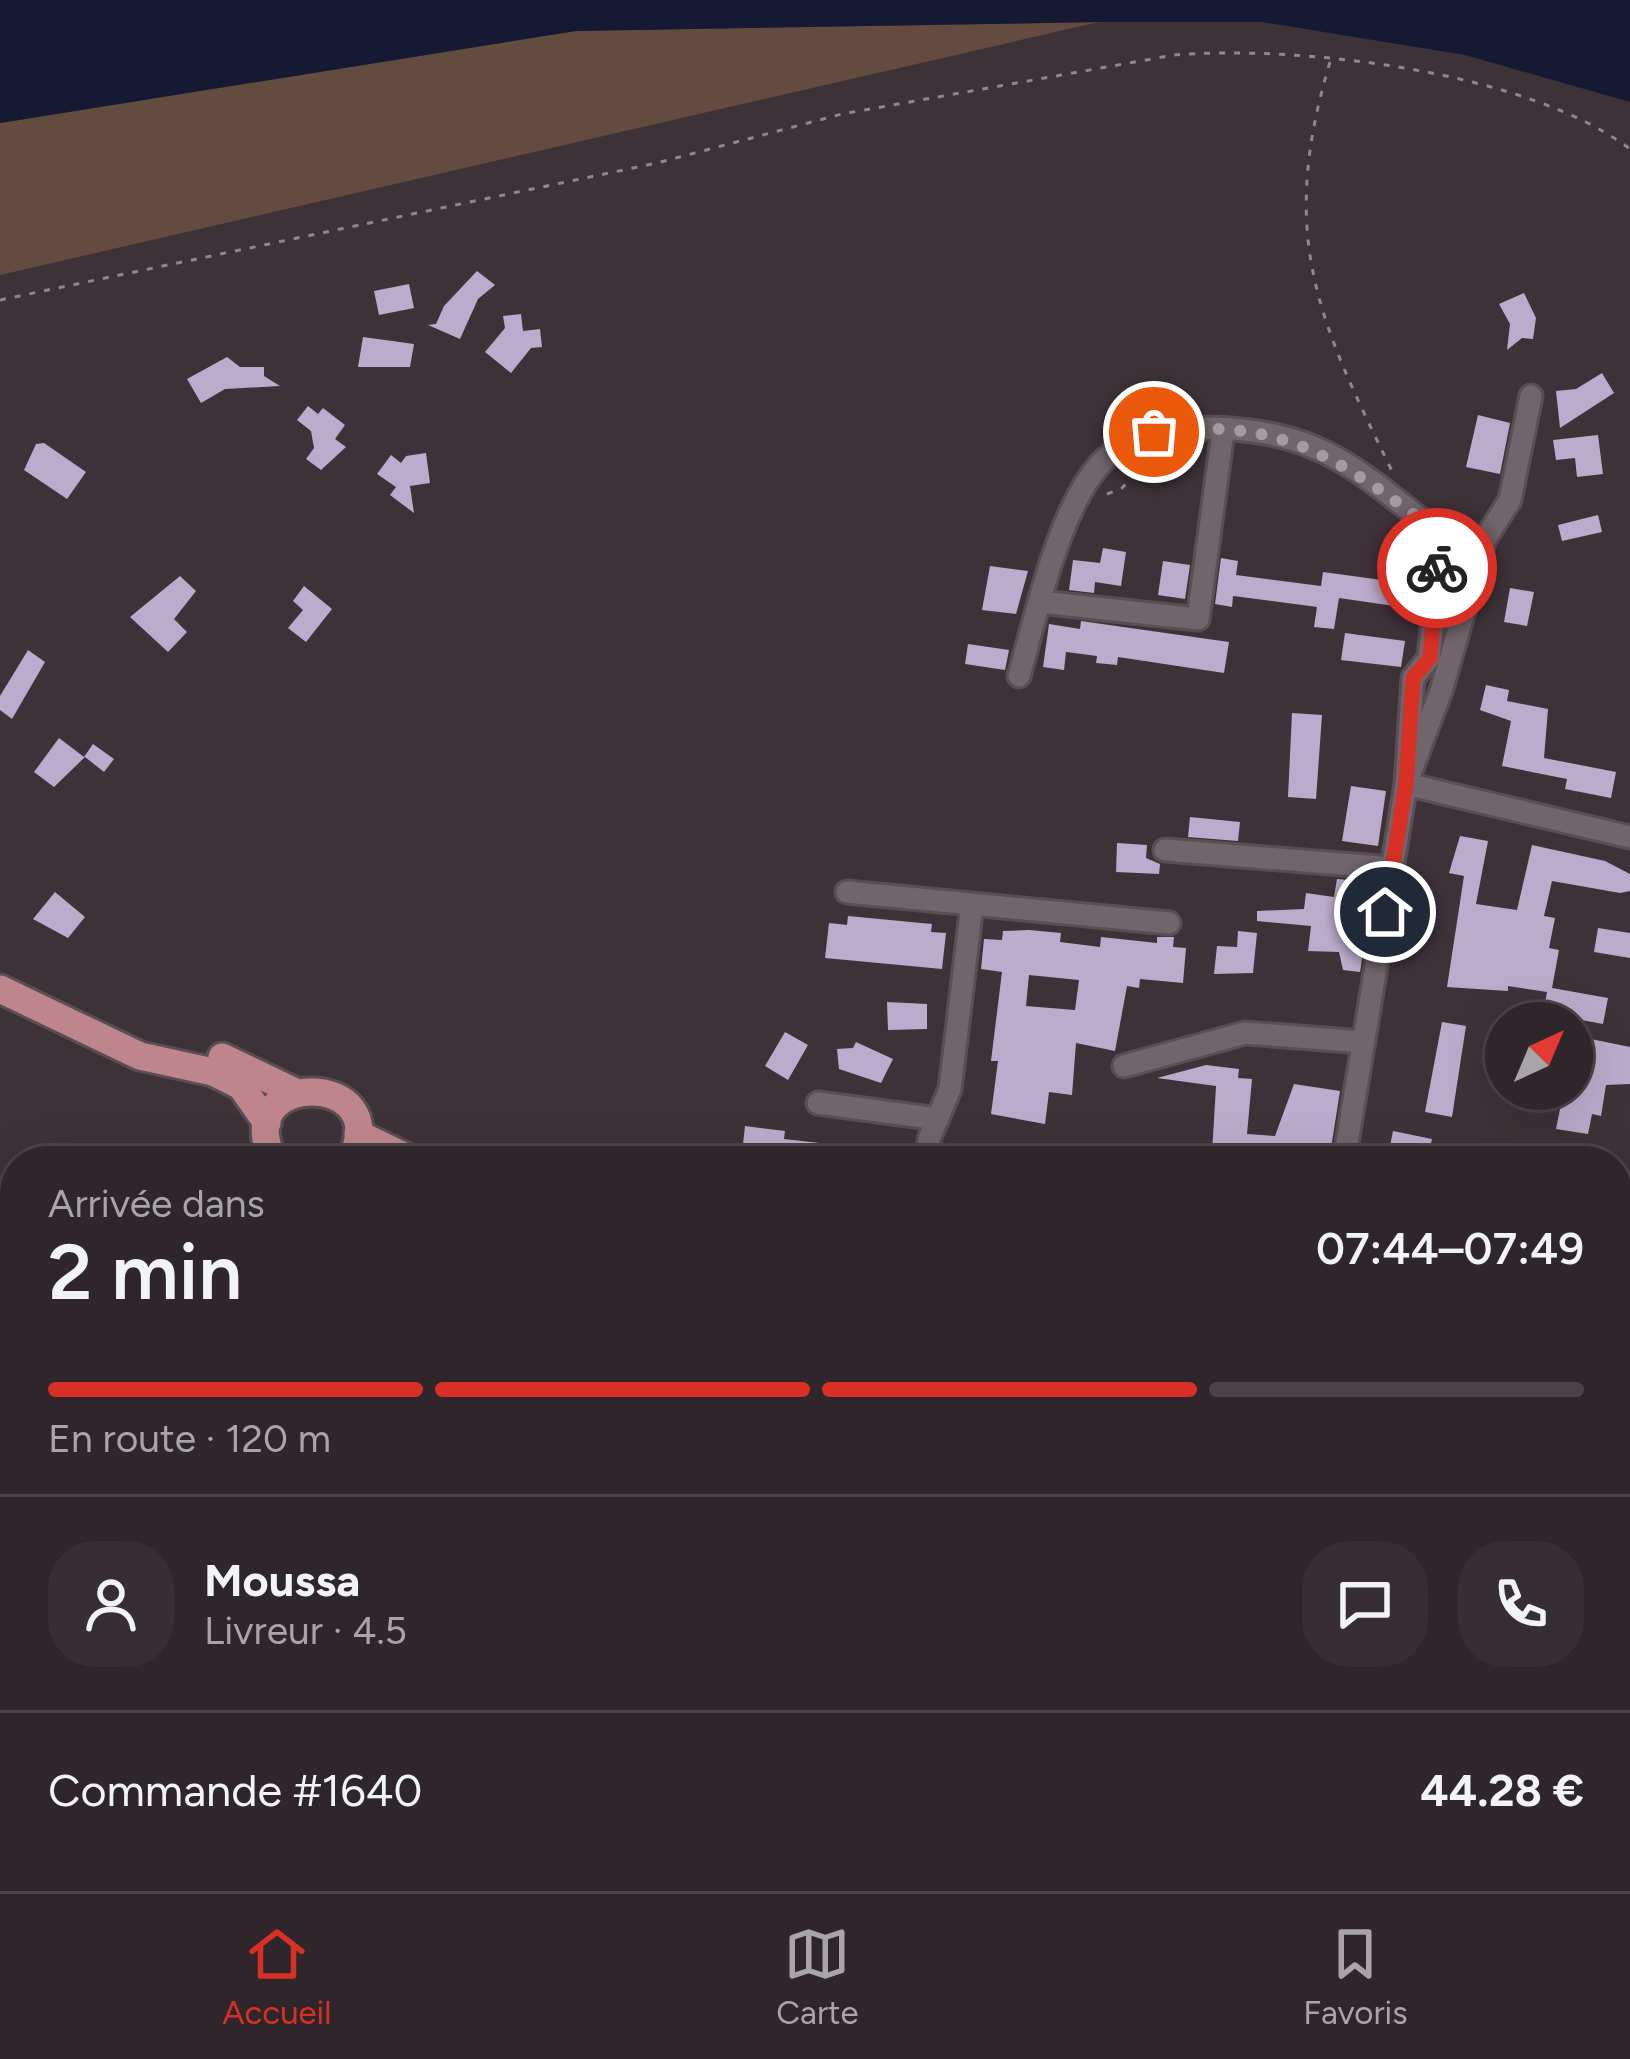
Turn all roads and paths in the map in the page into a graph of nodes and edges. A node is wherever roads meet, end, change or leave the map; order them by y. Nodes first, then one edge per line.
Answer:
1 (1330, 61) junction
2 (1630, 148) edge
3 (0, 300) edge
4 (1531, 397) dead end
5 (1223, 431) junction
6 (1153, 454) dead end
7 (1394, 475) dead end
8 (1082, 491) junction
9 (1040, 602) junction
10 (1019, 676) dead end
11 (1406, 784) junction
12 (1630, 837) edge
13 (1165, 850) dead end
14 (1392, 868) junction
15 (847, 892) dead end
16 (971, 905) junction
17 (1169, 922) dead end
18 (0, 989) edge
19 (89, 1027) junction
20 (1364, 1042) junction
21 (1124, 1066) dead end
22 (295, 1092) junction
23 (818, 1103) dead end
24 (938, 1119) junction
25 (263, 1146) edge
26 (265, 1146) edge
27 (354, 1146) edge
28 (931, 1146) edge
29 (1347, 1146) edge

1 - 2 path
1 - 3 path
1 - 7 path
4 - 11 street
5 - 8 street
5 - 9 street
5 - 11 street
6 - 8 path
8 - 9 street
9 - 10 street
11 - 12 street
11 - 14 street
13 - 14 street
14 - 20 street
15 - 16 street
16 - 17 street
16 - 24 street
18 - 19 main road
19 - 22 main road
19 - 25 main road
20 - 21 street
20 - 29 street
22 - 26 main road
22 - 27 main road
23 - 24 street
24 - 28 street

